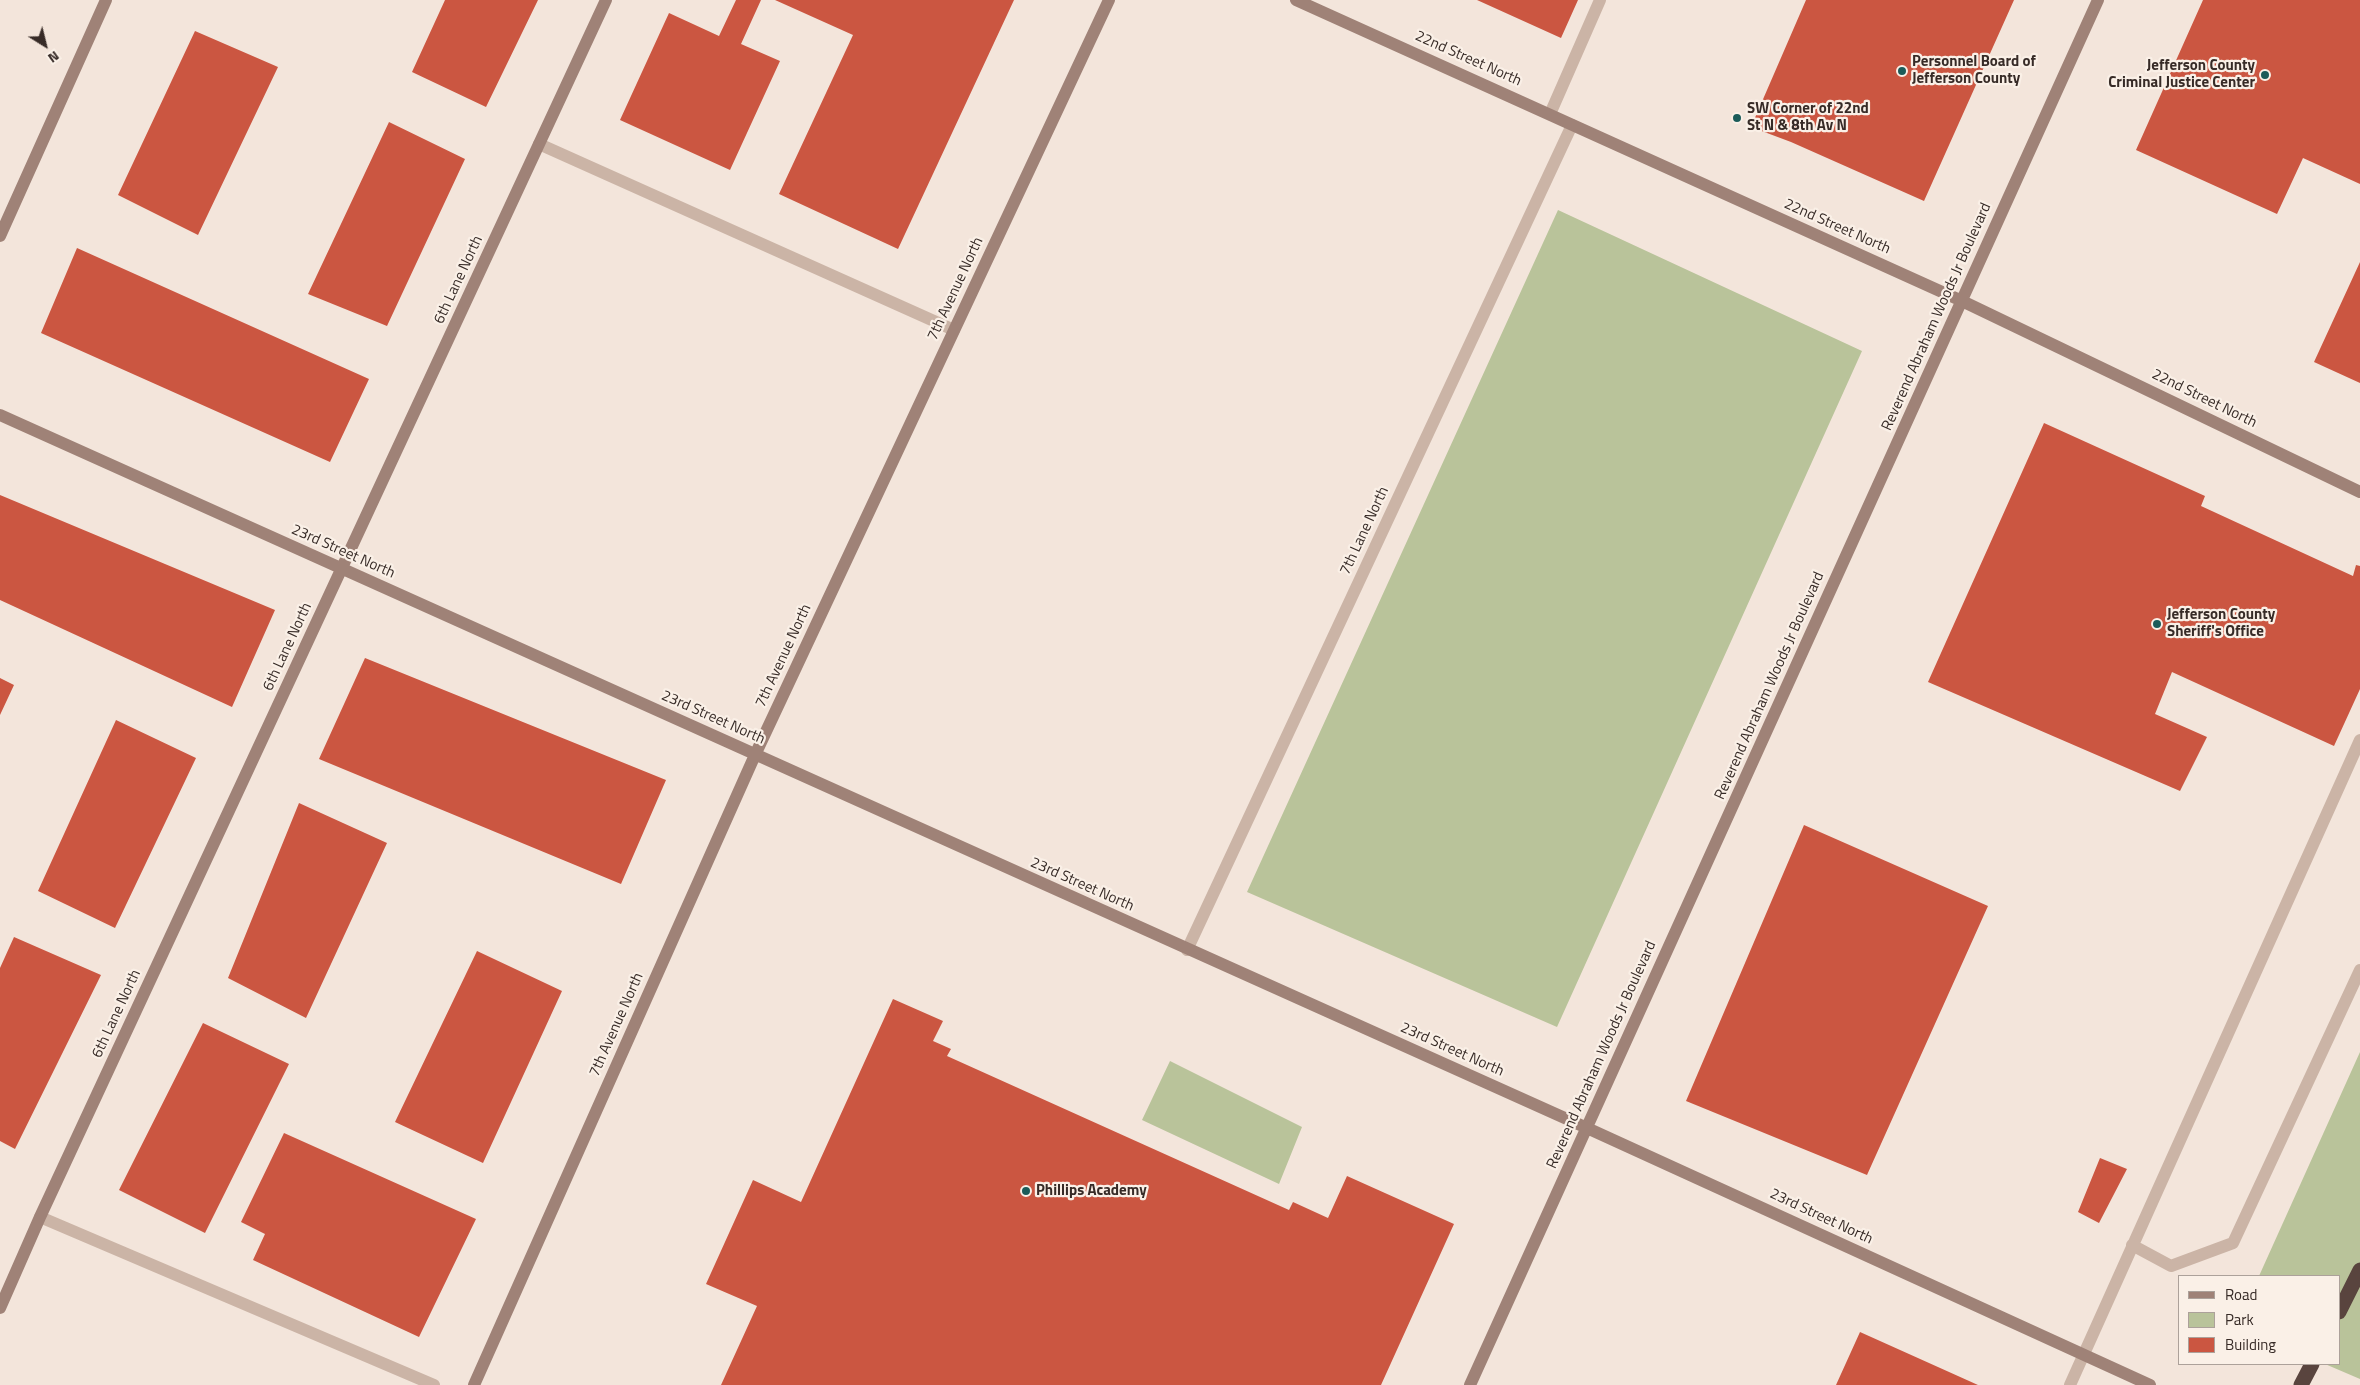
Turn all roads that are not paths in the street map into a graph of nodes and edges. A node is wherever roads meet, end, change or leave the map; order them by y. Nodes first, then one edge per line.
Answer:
1 (106, 0) edge
2 (606, 0) edge
3 (1109, 0) edge
4 (1296, 0) edge
5 (1600, 0) edge
6 (2098, 0) edge
7 (1550, 114) junction
8 (1572, 125) junction
9 (539, 144) junction
10 (0, 236) edge
11 (1962, 301) junction
12 (954, 330) junction
13 (0, 415) edge
14 (2360, 492) edge
15 (343, 570) junction
16 (2360, 740) edge
17 (755, 756) junction
18 (1187, 950) junction
19 (2360, 970) edge
20 (1587, 1128) junction
21 (40, 1217) junction
22 (2132, 1245) junction
23 (2360, 1270) edge
24 (0, 1308) edge
25 (2340, 1310) edge
26 (2083, 1354) junction
27 (2311, 1365) edge
28 (434, 1385) edge
29 (474, 1385) edge
30 (1470, 1385) edge
31 (2070, 1385) edge
32 (2150, 1385) edge
33 (2301, 1385) edge

1 - 10 street
2 - 9 street, 6th Lane North
3 - 12 street, 7th Avenue North
4 - 7 street, 22nd Street North
5 - 7 lane
6 - 11 street, Reverend Abraham Woods Jr Boulevard
7 - 8 street, 22nd Street North
8 - 11 street, 22nd Street North
8 - 18 lane, 7th Lane North
9 - 12 lane
9 - 15 street, 6th Lane North
11 - 14 street, 22nd Street North
11 - 20 street, Reverend Abraham Woods Jr Boulevard
12 - 17 street, 7th Avenue North
13 - 15 street, 23rd Street North
15 - 17 street, 23rd Street North
15 - 21 street, 6th Lane North
16 - 22 lane
17 - 18 street, 23rd Street North
17 - 29 street, 7th Avenue North
18 - 20 street, 23rd Street North
19 - 22 lane
20 - 26 street, 23rd Street North
20 - 30 street, Reverend Abraham Woods Jr Boulevard
21 - 24 street, 6th Lane North
21 - 28 lane
22 - 26 lane
23 - 25 highway
26 - 31 lane
26 - 32 street, 23rd Street North
27 - 33 highway

